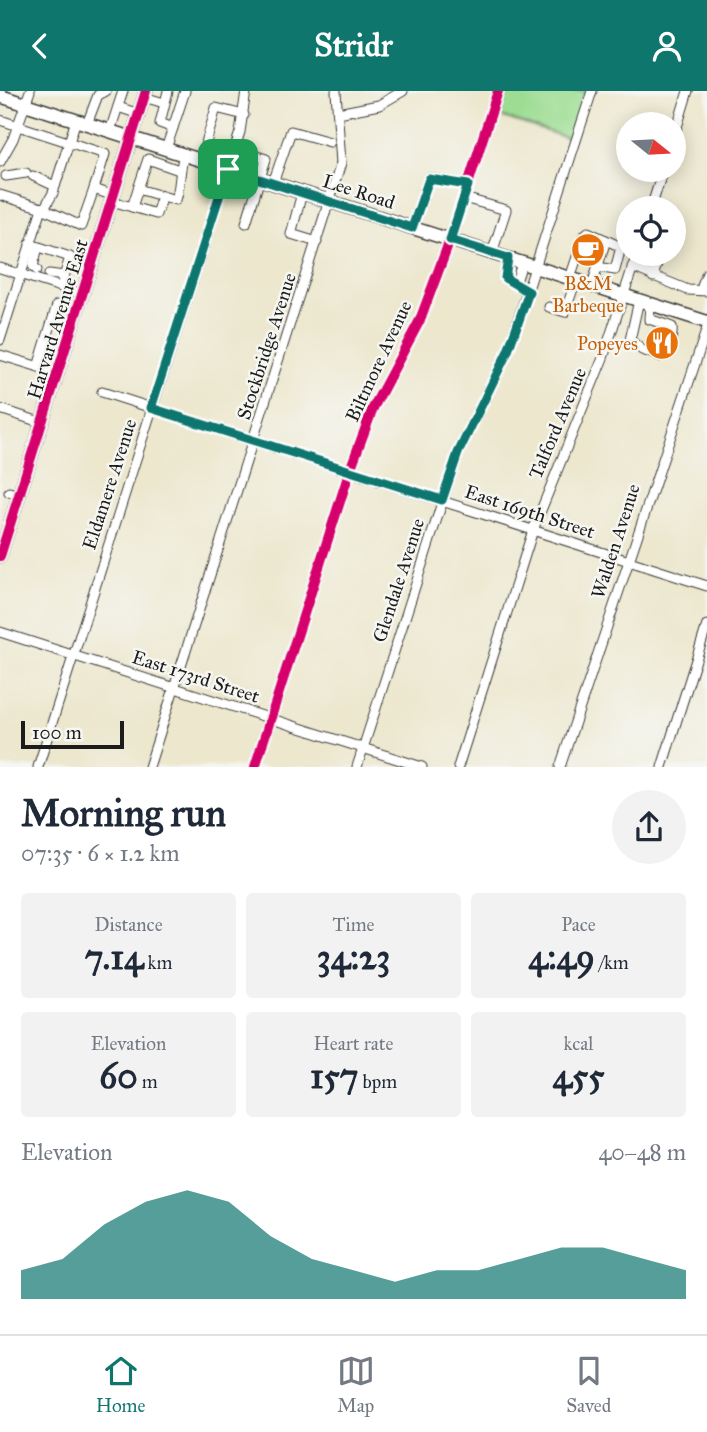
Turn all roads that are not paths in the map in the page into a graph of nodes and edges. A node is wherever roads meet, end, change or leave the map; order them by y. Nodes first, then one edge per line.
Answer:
1 (30, 91) edge
2 (106, 91) edge
3 (122, 91) edge
4 (168, 91) edge
5 (185, 91) edge
6 (246, 91) edge
7 (337, 91) edge
8 (403, 91) edge
9 (498, 91) edge
10 (592, 91) edge
11 (688, 91) edge
12 (145, 94) edge
13 (0, 96) edge
14 (164, 103) junction
15 (26, 104) junction
16 (118, 107) junction
17 (682, 112) edge
18 (338, 113) junction
19 (139, 114) junction
20 (244, 115) junction
21 (0, 120) edge
22 (81, 122) junction
23 (18, 125) junction
24 (173, 128) junction
25 (110, 131) junction
26 (132, 138) junction
27 (69, 142) junction
28 (330, 142) dead end
29 (5, 143) edge
30 (166, 149) junction
31 (235, 149) junction
32 (184, 155) junction
33 (201, 160) junction
34 (0, 161) edge
35 (228, 169) junction
36 (179, 170) junction
37 (6, 176) dead end
38 (260, 179) junction
39 (273, 183) junction
40 (468, 185) junction
41 (55, 186) junction
42 (138, 188) junction
43 (94, 190) junction
44 (302, 193) junction
45 (0, 195) edge
46 (162, 196) junction
47 (113, 198) junction
48 (464, 198) junction
49 (330, 202) junction
50 (132, 207) junction
51 (43, 209) junction
52 (246, 223) dead end
53 (412, 228) junction
54 (450, 240) junction
55 (606, 240) junction
56 (317, 242) junction
57 (34, 245) junction
58 (492, 253) junction
59 (508, 258) junction
60 (522, 263) junction
61 (656, 266) edge
62 (597, 267) junction
63 (632, 267) joint
64 (0, 268) edge
65 (537, 268) junction
66 (37, 269) dead end
67 (707, 272) edge
68 (20, 274) junction
69 (49, 274) dead end
70 (64, 277) junction
71 (653, 277) junction
72 (573, 279) junction
73 (516, 282) junction
74 (592, 285) junction
75 (61, 287) junction
76 (704, 290) edge
77 (529, 292) junction
78 (83, 294) junction
79 (624, 295) junction
80 (645, 302) junction
81 (57, 305) dead end
82 (549, 307) dead end
83 (707, 322) edge
84 (707, 327) edge
85 (0, 340) edge
86 (0, 355) edge
87 (38, 367) junction
88 (59, 373) junction
89 (102, 392) dead end
90 (151, 408) junction
91 (0, 409) edge
92 (43, 423) junction
93 (254, 441) junction
94 (349, 470) junction
95 (442, 500) junction
96 (533, 530) junction
97 (1, 552) edge
98 (627, 560) junction
99 (707, 586) edge
100 (707, 625) edge
101 (0, 632) edge
102 (73, 655) junction
103 (174, 688) junction
104 (271, 718) junction
105 (363, 748) junction
106 (37, 767) edge
107 (149, 767) edge
108 (255, 767) edge
109 (356, 767) edge
110 (422, 767) edge
111 (458, 767) edge
112 (560, 767) edge
113 (662, 767) edge

1 - 15 street
2 - 22 street
3 - 16 street
4 - 14 street
5 - 24 street
6 - 20 street, Eldamere Avenue
7 - 18 street, Stockbridge Avenue
8 - 18 street
9 - 40 street, Biltmore Avenue
10 - 65 street, Glendale Avenue
11 - 17 street
12 - 14 street
12 - 19 main road, Harvard Avenue East
13 - 15 main road, Lee Road
14 - 24 street
15 - 22 main road, Lee Road
15 - 23 street
16 - 19 street
16 - 25 street
18 - 49 street, Stockbridge Avenue
19 - 26 main road, Harvard Avenue East
20 - 31 street, Eldamere Avenue
20 - 33 street
21 - 23 street
22 - 25 main road, Lee Road
22 - 27 street
23 - 27 street
23 - 29 street
24 - 30 street
25 - 26 main road, Lee Road
26 - 30 main road, Lee Road
26 - 47 main road, Harvard Avenue East
27 - 41 street
27 - 43 street
28 - 39 street
29 - 34 street
30 - 32 main road, Lee Road
31 - 35 street, Eldamere Avenue
31 - 38 street
32 - 33 main road, Lee Road
32 - 36 street
33 - 35 main road, Lee Road
35 - 38 main road, Lee Road
35 - 90 street, Eldamere Avenue
36 - 42 street
36 - 46 street
37 - 41 street
38 - 39 main road, Lee Road
38 - 52 street
39 - 44 main road, Lee Road
40 - 48 street, Biltmore Avenue
40 - 53 street
41 - 51 street
42 - 46 street
42 - 50 street
43 - 47 street
43 - 51 street
44 - 49 main road, Lee Road
44 - 56 street
45 - 51 street
46 - 50 street
47 - 50 street
47 - 78 main road, Harvard Avenue East
48 - 54 street, Biltmore Avenue
48 - 58 street
49 - 53 main road, Lee Road
49 - 56 street, Stockbridge Avenue
51 - 57 street
53 - 54 main road, Lee Road
54 - 58 main road, Lee Road
54 - 94 street, Biltmore Avenue
55 - 62 street
55 - 62 street
55 - 72 street
56 - 93 street, Stockbridge Avenue
57 - 66 street
57 - 68 street
57 - 70 street
58 - 59 main road, Lee Road
59 - 60 main road, Lee Road
59 - 73 street
60 - 65 main road, Lee Road
60 - 73 street
61 - 71 street
62 - 74 street
63 - 71 street
63 - 79 street, Talford Avenue
64 - 68 street
65 - 72 main road, Lee Road
65 - 77 street, Glendale Avenue
67 - 76 street
68 - 75 street
68 - 85 street
69 - 70 street
70 - 75 street
71 - 76 street
72 - 74 main road, Lee Road
72 - 82 street
73 - 77 street
74 - 79 main road, Lee Road
75 - 78 street
77 - 95 street, Glendale Avenue
78 - 88 main road, Harvard Avenue East
79 - 80 main road, Lee Road
79 - 96 street, Talford Avenue
80 - 80 street
80 - 83 main road, Lee Road
81 - 87 street
84 - 98 street, Walden Avenue
86 - 87 street
87 - 88 street
88 - 92 main road, Harvard Avenue East
89 - 90 street, East 169th Street
90 - 93 street, East 169th Street
90 - 102 street, Eldamere Avenue
91 - 92 street
92 - 97 main road, Harvard Avenue East
93 - 94 street, East 169th Street
93 - 103 street, Stockbridge Avenue
94 - 95 street, East 169th Street
94 - 104 street, Biltmore Avenue
95 - 96 street, East 169th Street
95 - 105 street, Glendale Avenue
96 - 98 street, East 169th Street
96 - 111 street, Talford Avenue
98 - 99 street, East 169th Street
98 - 112 street, Walden Avenue
100 - 113 street
101 - 102 street, East 173rd Street
102 - 103 street, East 173rd Street
102 - 106 street, Eldamere Avenue
103 - 104 street, East 173rd Street
103 - 107 street, Stockbridge Avenue
104 - 105 street, East 173rd Street
104 - 108 street, Biltmore Avenue
105 - 109 street, Glendale Avenue
105 - 110 street, East 173rd Street

